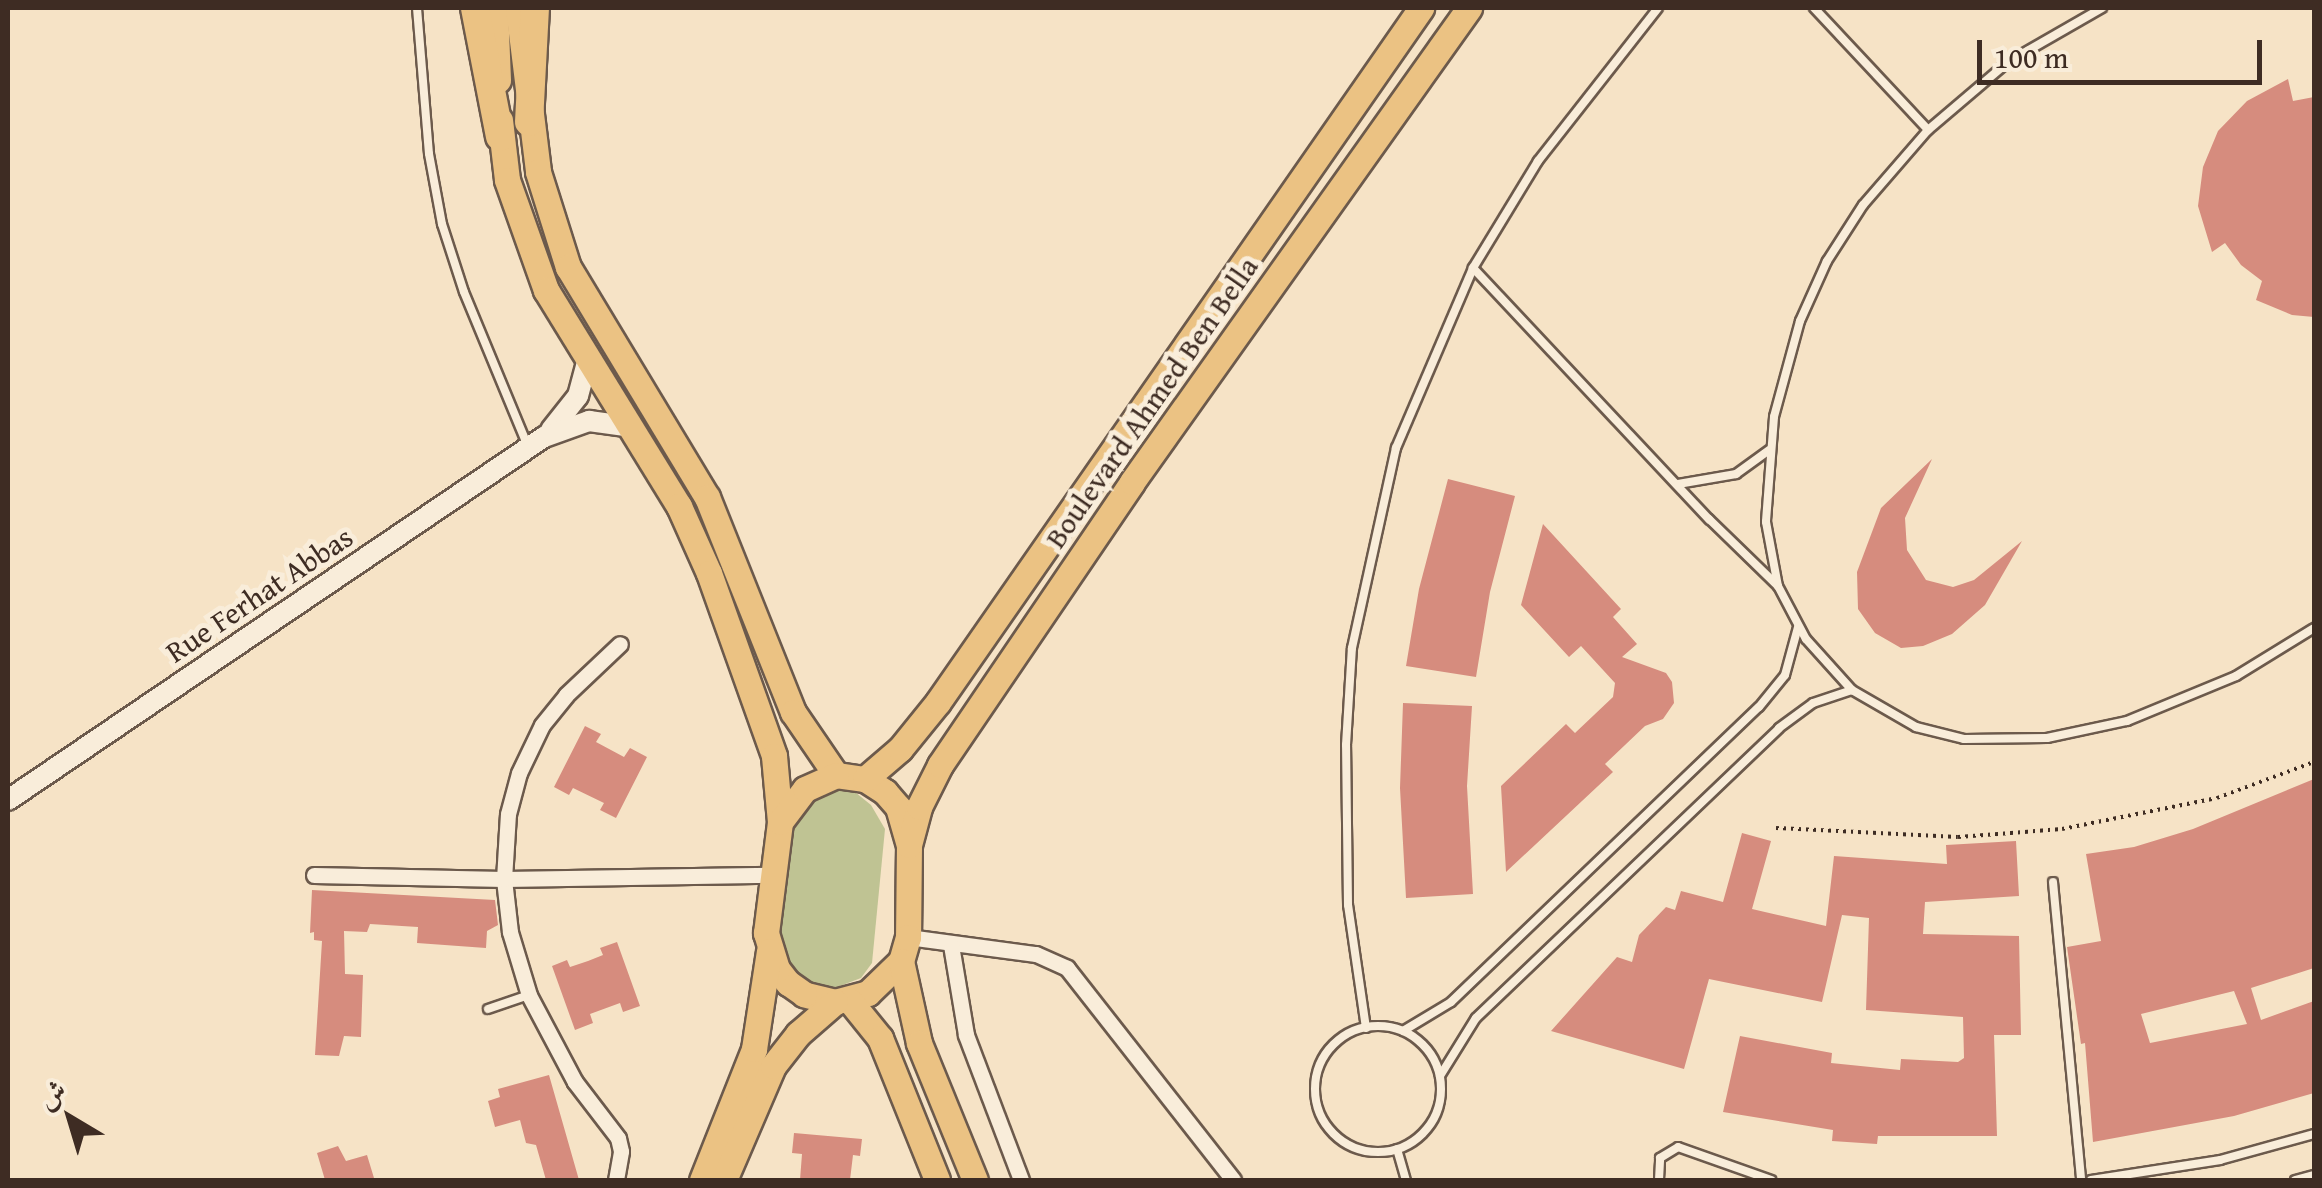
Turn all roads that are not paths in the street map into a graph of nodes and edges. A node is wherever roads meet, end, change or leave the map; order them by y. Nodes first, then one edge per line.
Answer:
1 (417, 8) edge
2 (475, 8) edge
3 (496, 8) edge
4 (518, 8) edge
5 (535, 8) edge
6 (1421, 8) edge
7 (1470, 8) edge
8 (1658, 8) edge
9 (1814, 8) edge
10 (2102, 8) edge
11 (529, 122) junction
12 (1928, 130) junction
13 (500, 136) junction
14 (1473, 268) junction
15 (588, 358) junction
16 (632, 428) junction
17 (536, 443) junction
18 (1769, 450) junction
19 (1678, 484) junction
20 (1778, 586) junction
21 (1798, 623) junction
22 (2314, 628) edge
23 (620, 644) dead end
24 (1852, 690) junction
25 (836, 775) junction
26 (866, 778) junction
27 (8, 800) edge
28 (780, 822) junction
29 (908, 845) junction
30 (314, 875) dead end
31 (772, 876) junction
32 (504, 879) junction
33 (2052, 882) dead end
34 (951, 945) junction
35 (904, 949) junction
36 (769, 952) junction
37 (530, 995) junction
38 (843, 1001) junction
39 (488, 1009) dead end
40 (1366, 1028) junction
41 (1403, 1031) junction
42 (1440, 1076) junction
43 (2314, 1134) edge
44 (1396, 1149) junction
45 (2314, 1175) edge
46 (616, 1180) edge
47 (702, 1180) edge
48 (724, 1180) edge
49 (937, 1180) edge
50 (975, 1180) edge
51 (1021, 1180) edge
52 (1233, 1180) edge
53 (1406, 1180) edge
54 (1659, 1180) edge
55 (1770, 1180) edge
56 (2081, 1180) edge
57 (2092, 1180) edge
58 (2295, 1180) edge

1 - 17 lane
2 - 13 highway
3 - 13 main road
4 - 11 main road
5 - 11 highway
6 - 26 main road, Boulevard Ahmed Ben Bella
7 - 29 main road, Boulevard Ahmed Ben Bella
8 - 14 lane
9 - 12 lane
10 - 12 lane
11 - 25 main road
12 - 18 lane
13 - 15 main road
14 - 19 lane
14 - 40 lane
15 - 16 main road
15 - 17 street, Rue Ferhat Abbas
16 - 17 street, Rue Ferhat Abbas
16 - 28 main road
17 - 27 street, Rue Ferhat Abbas
18 - 19 lane
18 - 20 lane
19 - 20 lane
20 - 21 lane
21 - 24 lane
21 - 41 lane
22 - 24 lane
23 - 32 street
24 - 42 lane
25 - 26 main road
25 - 28 main road
26 - 29 main road
28 - 31 main road
29 - 35 main road
30 - 32 street
31 - 32 street
31 - 36 main road
32 - 37 street
33 - 56 lane
34 - 35 street
34 - 51 street
34 - 52 street
35 - 38 main road
35 - 50 main road
36 - 38 main road
36 - 47 main road
37 - 39 lane
37 - 46 street
38 - 48 main road
38 - 49 main road
40 - 41 lane
40 - 44 lane
41 - 42 lane
42 - 44 lane
43 - 57 lane
44 - 53 lane
45 - 58 lane
54 - 55 lane

